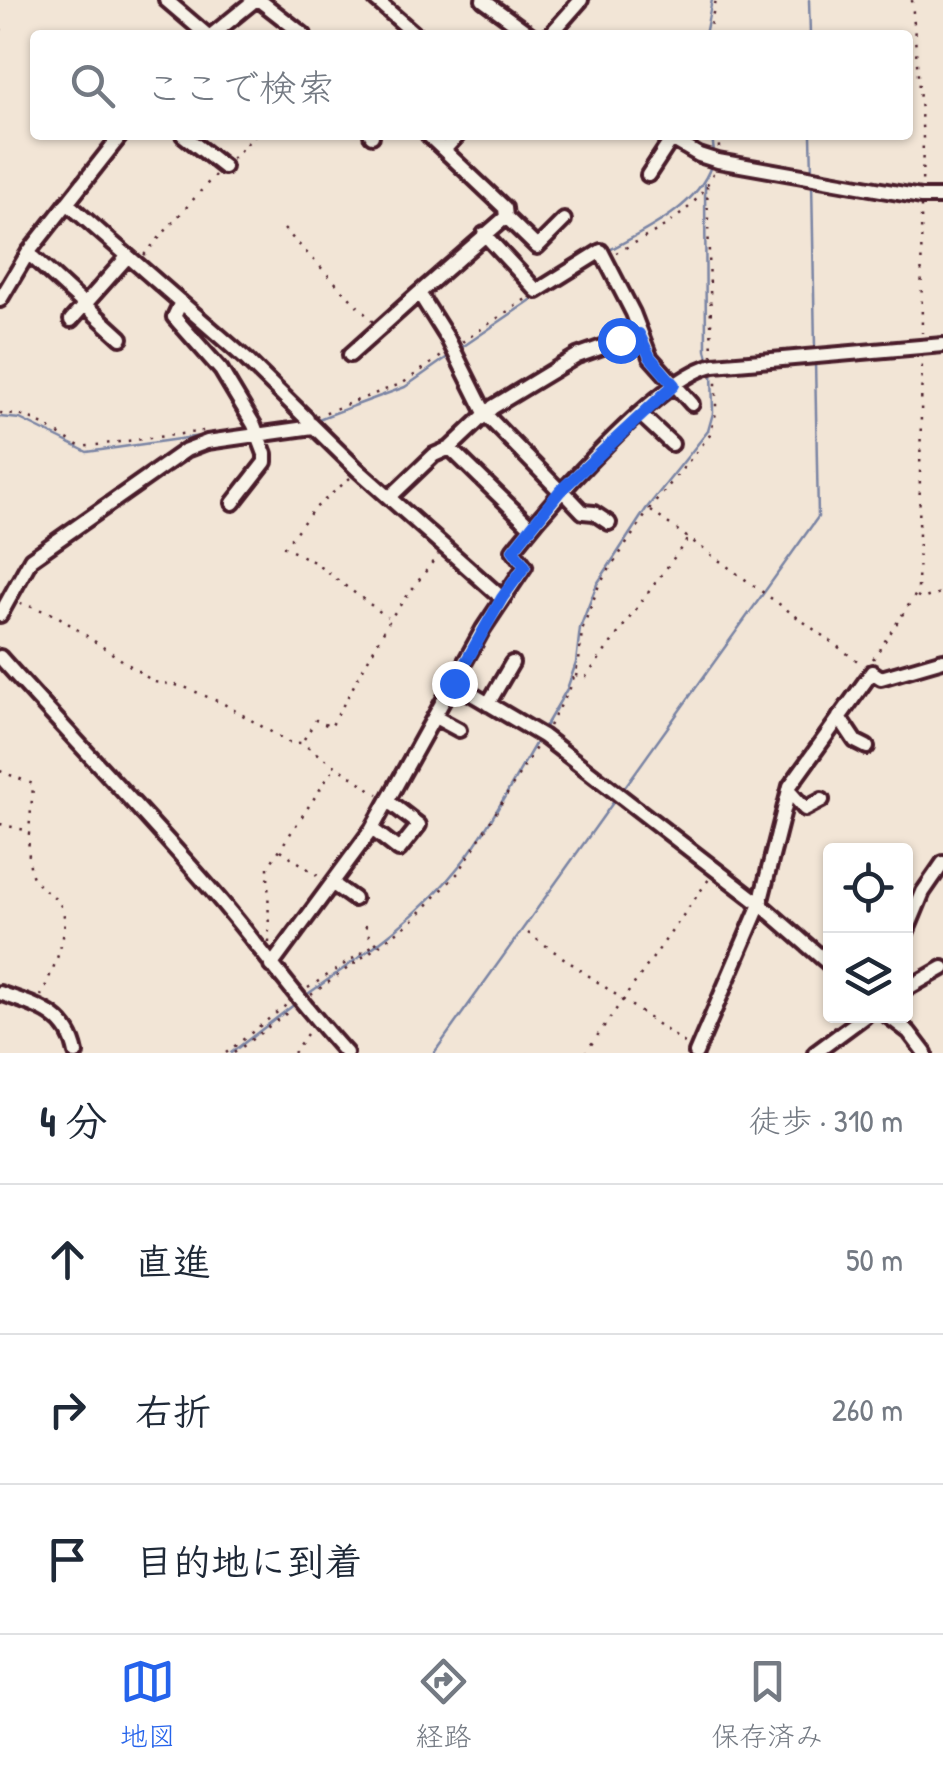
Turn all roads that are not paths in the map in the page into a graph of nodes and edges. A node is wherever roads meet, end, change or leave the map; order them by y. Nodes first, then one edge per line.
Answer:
1 (166, 0) edge
2 (257, 0) edge
3 (376, 0) edge
4 (483, 0) edge
5 (581, 0) edge
6 (204, 30) edge
7 (217, 30) edge
8 (297, 30) edge
9 (410, 30) edge
10 (524, 30) edge
11 (554, 30) edge
12 (117, 140) edge
13 (190, 140) edge
14 (434, 140) edge
15 (454, 140) edge
16 (666, 140) edge
17 (673, 140) edge
18 (445, 150) junction
19 (224, 166) road end
20 (648, 175) dead end
21 (943, 197) edge
22 (66, 203) junction
23 (506, 217) junction
24 (564, 220) dead end
25 (484, 234) junction
26 (28, 253) junction
27 (132, 259) junction
28 (419, 293) junction
29 (0, 300) edge
30 (181, 302) junction
31 (85, 305) junction
32 (72, 320) dead end
33 (639, 334) junction
34 (121, 338) dead end
35 (943, 345) edge
36 (350, 355) dead end
37 (674, 385) junction
38 (692, 404) dead end
39 (486, 415) junction
40 (641, 415) junction
41 (311, 422) junction
42 (256, 435) junction
43 (672, 444) dead end
44 (450, 448) junction
45 (561, 490) junction
46 (390, 497) junction
47 (233, 503) dead end
48 (609, 523) dead end
49 (531, 528) junction
50 (502, 598) junction
51 (0, 615) edge
52 (0, 657) edge
53 (943, 660) edge
54 (512, 663) dead end
55 (454, 683) junction
56 (488, 704) junction
57 (435, 717) junction
58 (840, 718) junction
59 (459, 730) dead end
60 (867, 747) dead end
61 (789, 791) junction
62 (822, 800) dead end
63 (389, 802) junction
64 (372, 829) junction
65 (778, 836) junction
66 (792, 846) dead end
67 (943, 863) edge
68 (332, 885) junction
69 (354, 899) dead end
70 (760, 904) junction
71 (913, 916) edge
72 (823, 959) edge
73 (271, 966) junction
74 (943, 968) edge
75 (913, 984) edge
76 (0, 993) edge
77 (856, 1023) edge
78 (897, 1023) edge
79 (820, 1051) edge
80 (697, 1052) edge
81 (76, 1053) edge
82 (346, 1053) edge
83 (925, 1053) edge

1 - 6 street
2 - 7 street
2 - 8 street
3 - 9 street
4 - 10 street
5 - 11 street
12 - 22 street
13 - 19 street
14 - 18 street
15 - 18 street
16 - 20 street
17 - 21 street
18 - 23 street
22 - 26 street
22 - 27 street
23 - 24 street
23 - 25 street
25 - 28 street
25 - 33 street
26 - 29 street
26 - 31 street
27 - 30 street
27 - 31 street
28 - 36 street
28 - 39 street
30 - 41 street
30 - 42 street
31 - 32 street
31 - 34 street
33 - 37 street
33 - 39 street
35 - 37 street
37 - 38 street
37 - 40 street
39 - 44 street
39 - 45 street
40 - 43 street
40 - 45 street
41 - 42 street
41 - 46 street
42 - 47 street
42 - 51 street
44 - 46 street
44 - 49 street
45 - 48 street
45 - 49 street
46 - 50 street
49 - 50 street
50 - 55 street
52 - 73 street
53 - 58 street
54 - 56 street
55 - 56 street
55 - 57 street
56 - 70 street
57 - 59 street
57 - 63 street
58 - 60 street
58 - 61 street
61 - 62 street
61 - 65 street
63 - 64 street
63 - 64 street
64 - 68 street
65 - 66 street
65 - 70 street
67 - 71 street
68 - 69 street
68 - 73 street
70 - 72 street
70 - 80 street
73 - 82 street
74 - 75 street
76 - 81 street
77 - 79 street
78 - 83 street

